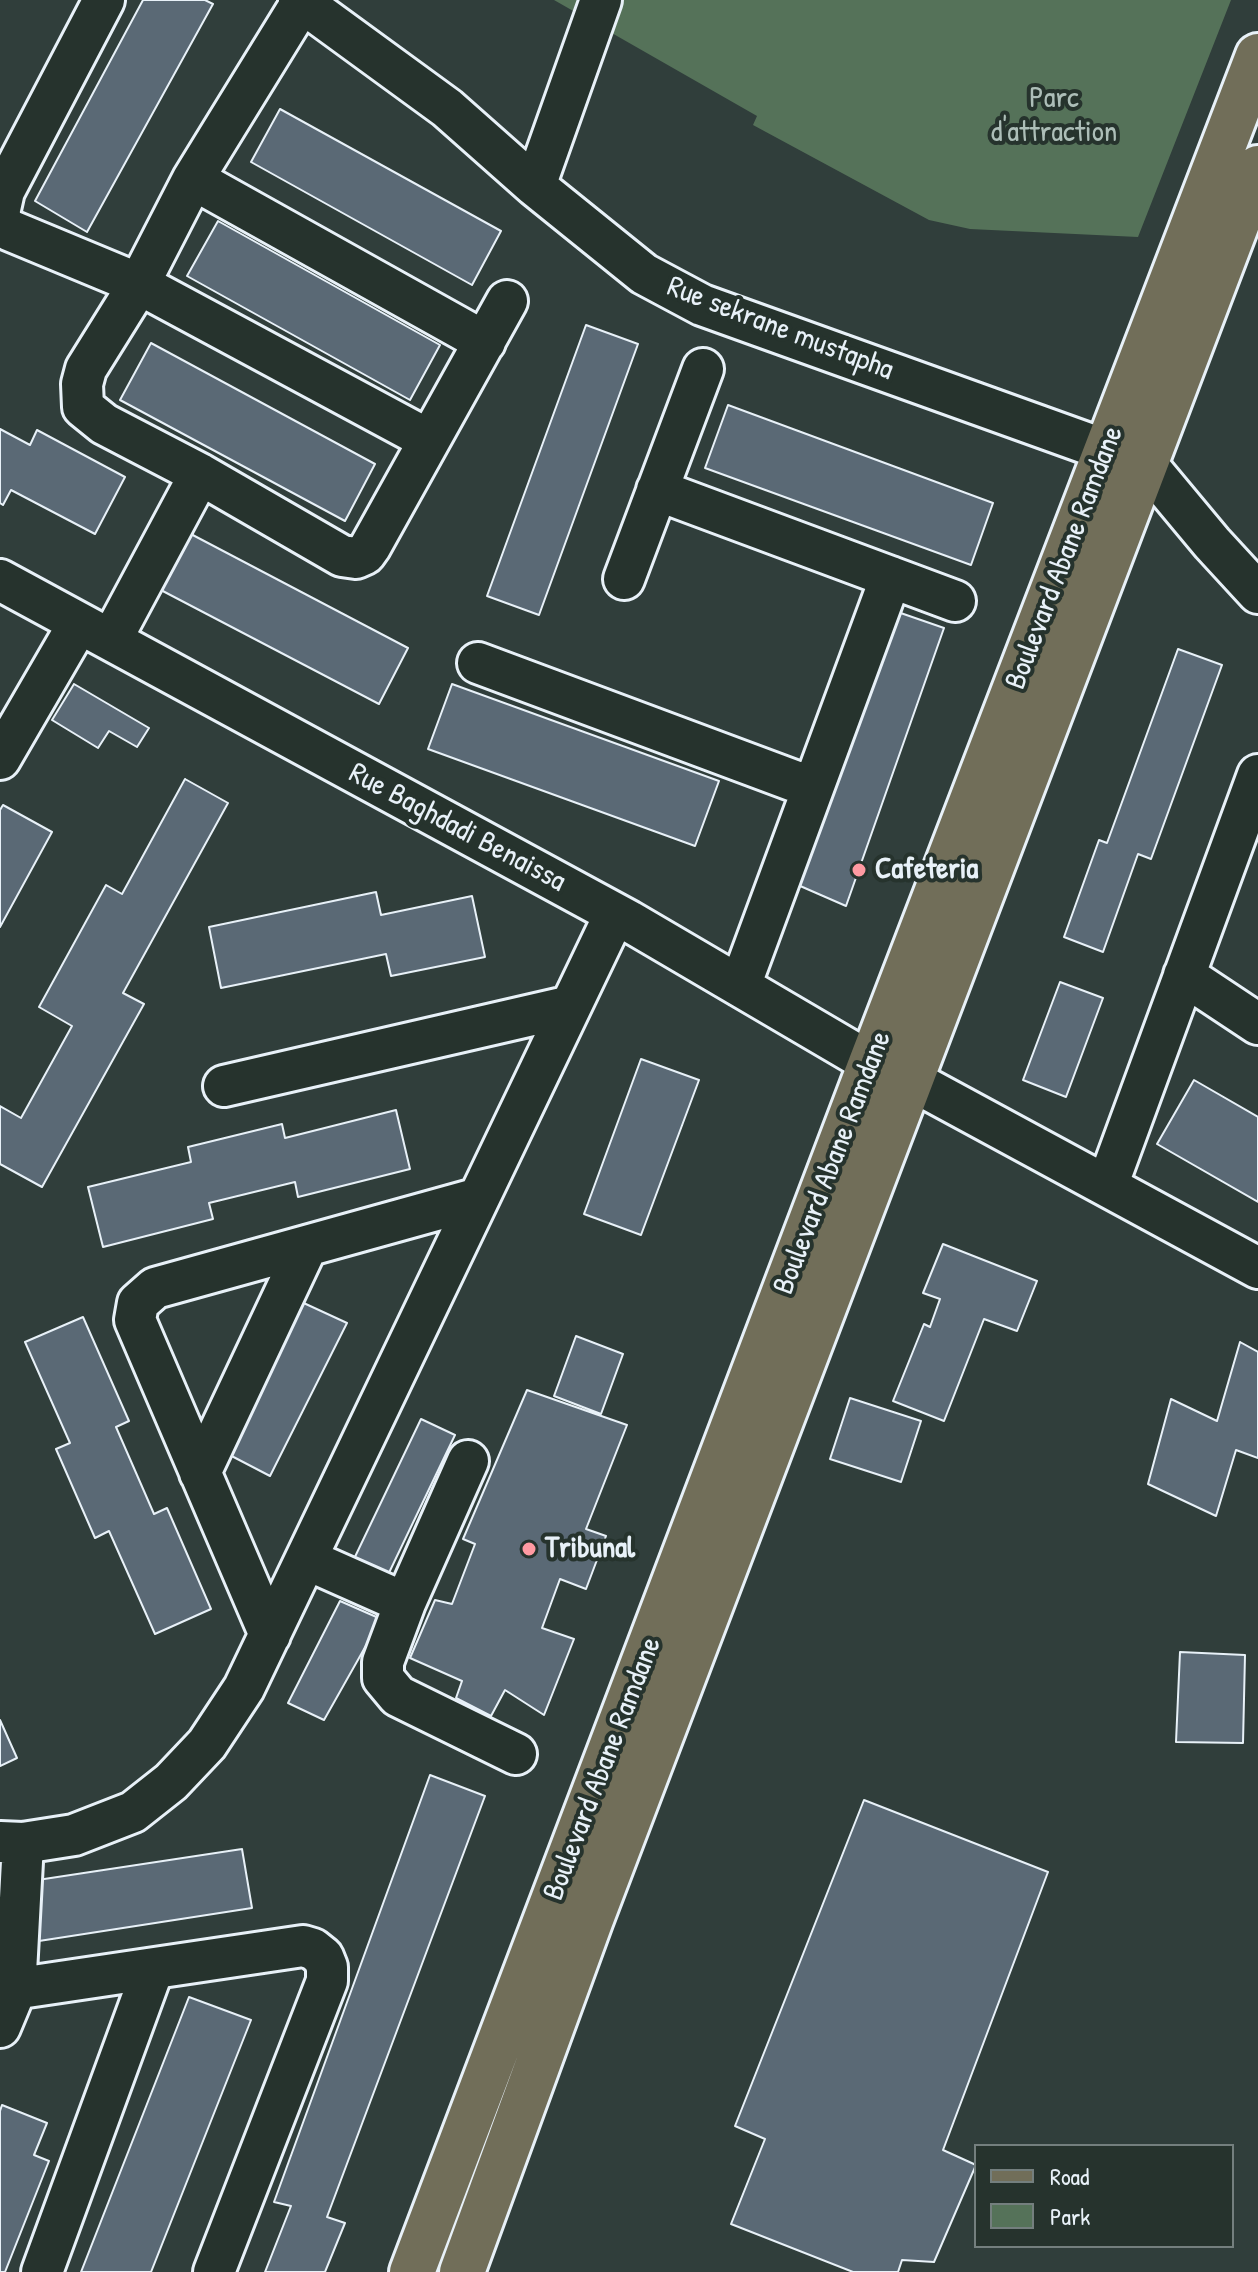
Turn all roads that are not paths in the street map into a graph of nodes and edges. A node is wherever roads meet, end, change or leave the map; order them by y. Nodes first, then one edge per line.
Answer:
1 (104, 0) edge
2 (601, 0) edge
3 (301, 1) edge
4 (1258, 56) edge
5 (1258, 168) edge
6 (193, 179) junction
7 (535, 186) junction
8 (0, 209) edge
9 (0, 215) edge
10 (139, 284) junction
11 (507, 301) dead end
12 (485, 342) junction
13 (703, 369) dead end
14 (429, 440) junction
15 (1127, 458) junction
16 (200, 474) junction
17 (657, 490) junction
18 (891, 577) junction
19 (624, 579) dead end
20 (0, 580) edge
21 (1258, 593) edge
22 (955, 601) dead end
23 (95, 632) junction
24 (478, 663) dead end
25 (0, 759) edge
26 (1256, 786) edge
27 (813, 788) junction
28 (615, 914) junction
29 (1184, 975) junction
30 (740, 986) junction
31 (571, 1006) junction
32 (1258, 1024) edge
33 (871, 1063) junction
34 (911, 1080) junction
35 (224, 1086) dead end
36 (1107, 1186) junction
37 (479, 1198) junction
38 (307, 1246) junction
39 (1258, 1268) edge
40 (468, 1461) dead end
41 (200, 1473) junction
42 (306, 1559) junction
43 (405, 1603) junction
44 (270, 1635) junction
45 (516, 1754) dead end
46 (12, 1842) edge
47 (153, 1969) junction
48 (7, 1991) edge
49 (0, 2027) edge
50 (42, 2272) edge
51 (214, 2272) edge
52 (412, 2272) edge
53 (462, 2272) edge

1 - 8 street
2 - 7 street
3 - 6 street
3 - 7 street, Rue sekrane mustapha
4 - 15 main road, Boulevard Abane Ramdane
5 - 15 main road, Boulevard Abane Ramdane
6 - 10 street
6 - 12 street
7 - 15 street, Rue sekrane mustapha
9 - 10 street
10 - 14 street
10 - 16 street
11 - 12 street
12 - 14 street
13 - 17 street
14 - 16 street
15 - 21 street
15 - 33 main road, Boulevard Abane Ramdane
15 - 34 main road, Boulevard Abane Ramdane
16 - 23 street
17 - 18 street
17 - 19 street
18 - 22 street
18 - 27 street
20 - 23 street, Rue Baghdadi Benaissa
23 - 25 street
23 - 28 street, Rue Baghdadi Benaissa
24 - 27 street
26 - 29 street
27 - 30 street
28 - 30 street, Rue Baghdadi Benaissa
28 - 31 street
29 - 32 street
29 - 36 street
30 - 33 street, Rue Baghdadi Benaissa
31 - 35 street
31 - 37 street
33 - 34 street, Rue Baghdadi Benaissa
33 - 52 main road, Boulevard Abane Ramdane
34 - 36 street, Rue Baghdadi Benaissa
34 - 53 main road, Boulevard Abane Ramdane
36 - 39 street, Rue Baghdadi Benaissa
37 - 38 street
37 - 42 street
38 - 41 street
38 - 41 street
40 - 43 street
41 - 44 street
42 - 43 street
42 - 44 street
43 - 45 street
44 - 46 street
46 - 48 street
47 - 48 street
47 - 50 street
47 - 51 street
48 - 49 street

